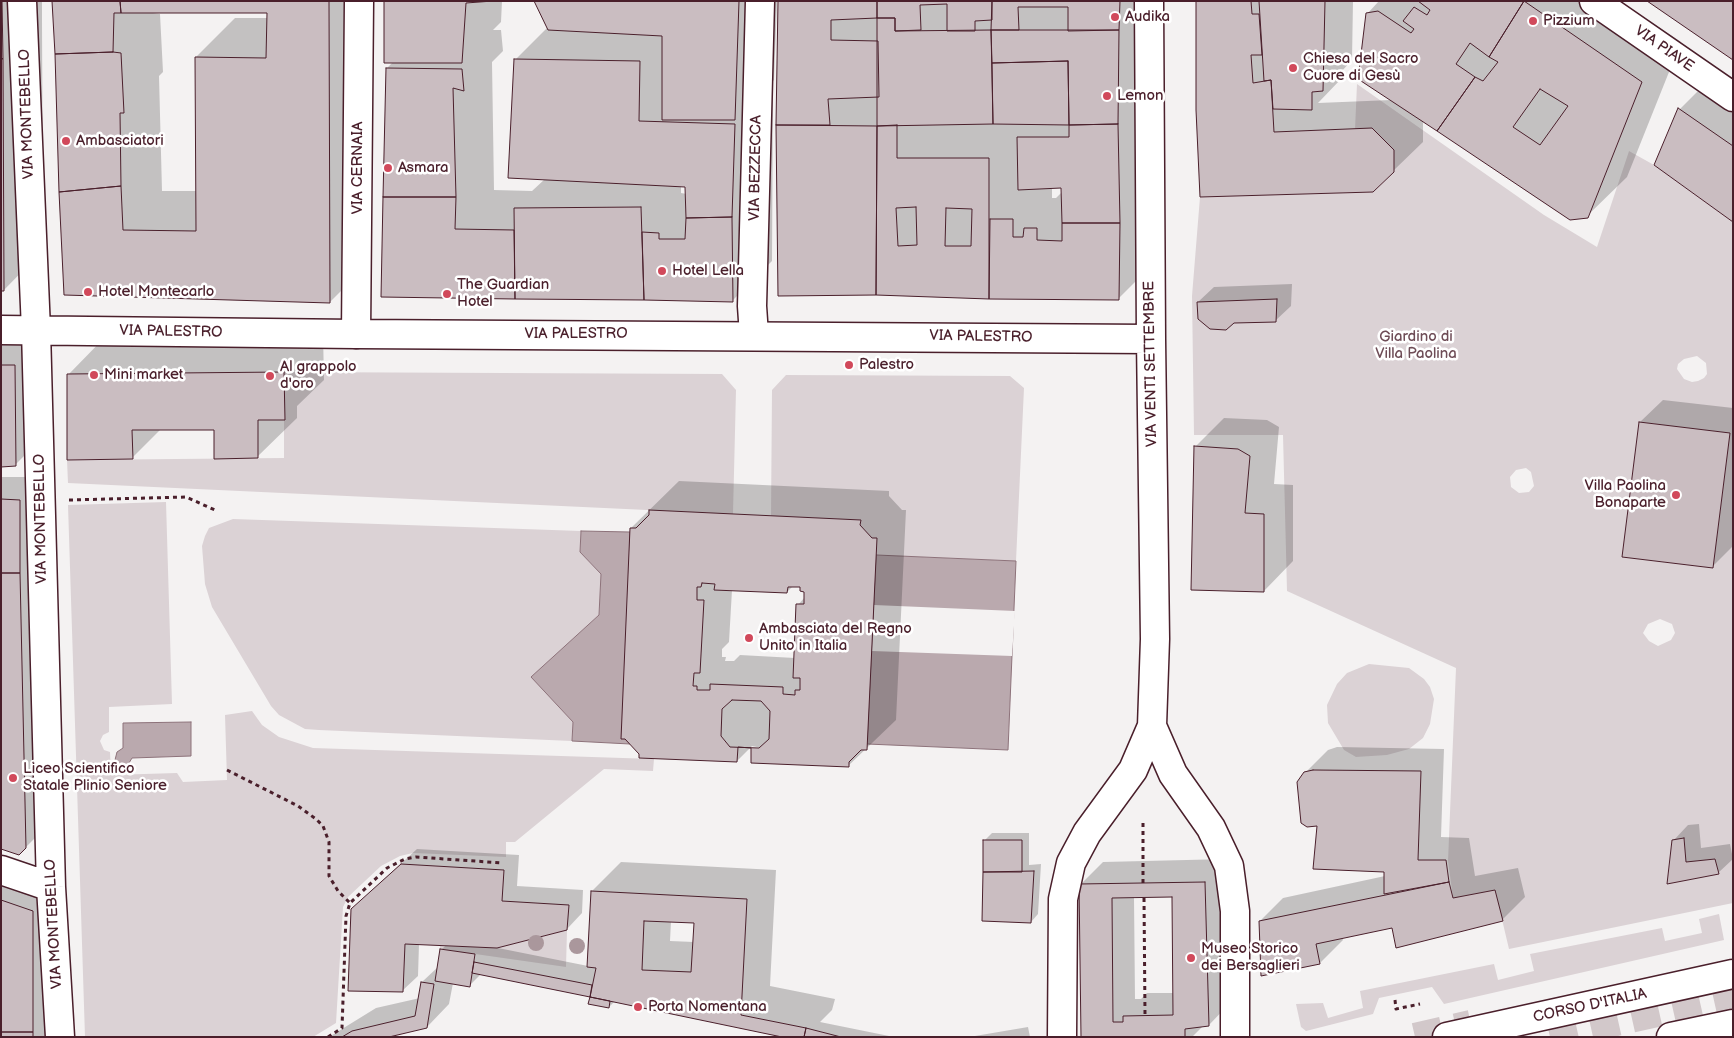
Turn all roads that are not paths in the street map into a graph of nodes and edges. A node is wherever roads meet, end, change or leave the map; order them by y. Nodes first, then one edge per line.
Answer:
1 (22, 1) edge
2 (359, 1) edge
3 (760, 1) edge
4 (1149, 1) edge
5 (1604, 4) edge
6 (1733, 97) edge
7 (1, 330) edge
8 (36, 330) junction
9 (356, 334) junction
10 (754, 335) junction
11 (1150, 339) junction
12 (1152, 726) junction
13 (1, 870) edge
14 (51, 887) junction
15 (1733, 974) edge
16 (1733, 1024) edge
17 (1062, 1034) edge
18 (60, 1037) edge
19 (1235, 1037) edge
20 (1447, 1037) tunnel mouth
21 (1671, 1037) edge

1 - 8 main road, VIA MONTEBELLO
2 - 9 main road, VIA CERNAIA
3 - 10 main road, VIA BEZZECCA
4 - 11 main road, VIA VENTI SETTEMBRE
5 - 6 main road, VIA PIAVE
7 - 8 main road, VIA PALESTRO
8 - 9 main road, VIA PALESTRO
8 - 14 main road, VIA MONTEBELLO
9 - 10 main road, VIA PALESTRO
10 - 11 main road, VIA PALESTRO
11 - 12 main road, VIA VENTI SETTEMBRE
12 - 17 main road, VIA VENTI SETTEMBRE
12 - 19 main road, VIA VENTI SETTEMBRE
13 - 14 main road
14 - 18 main road, VIA MONTEBELLO
15 - 20 main road, CORSO D'ITALIA
16 - 21 main road

